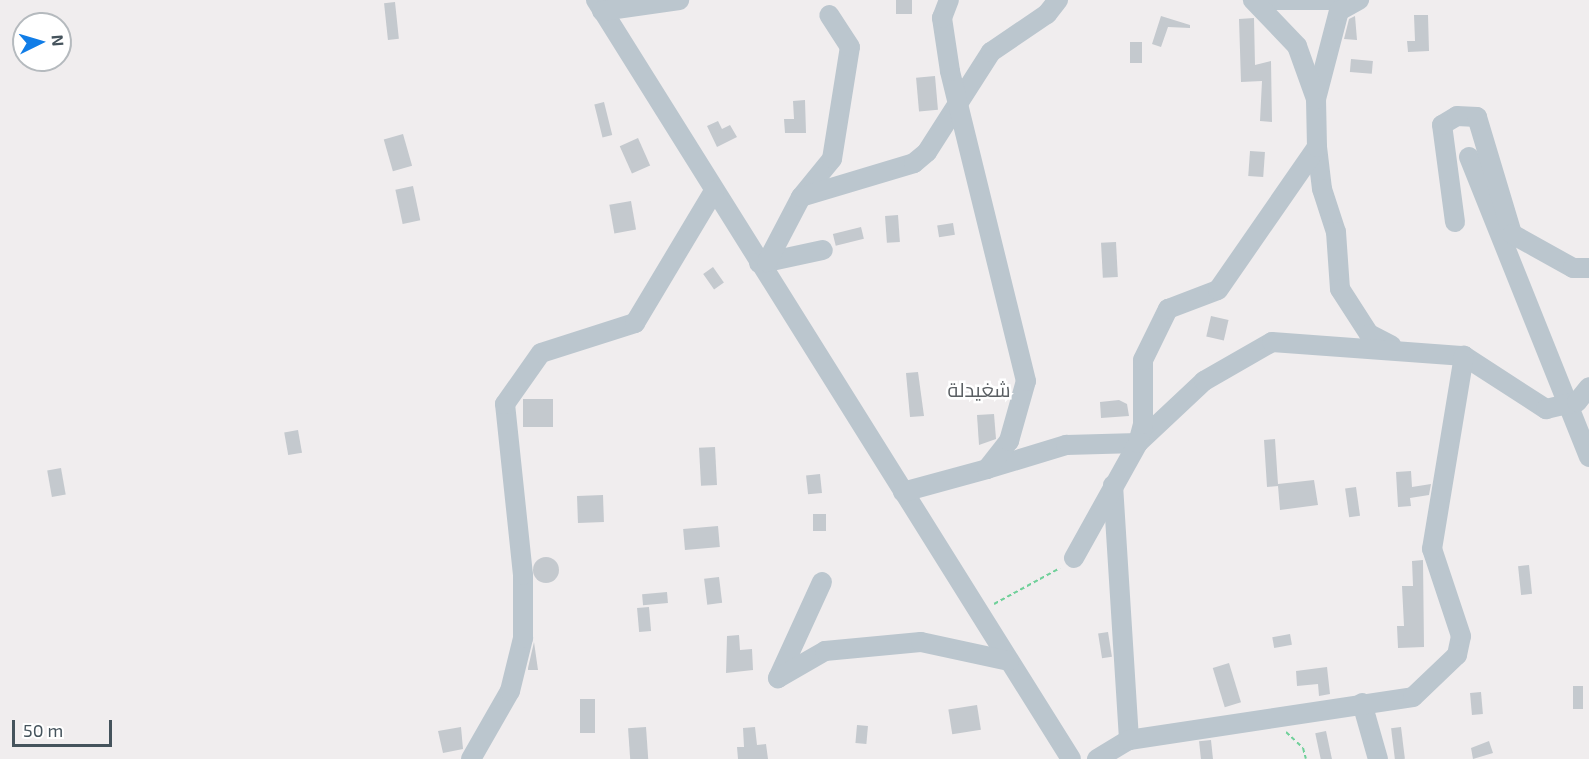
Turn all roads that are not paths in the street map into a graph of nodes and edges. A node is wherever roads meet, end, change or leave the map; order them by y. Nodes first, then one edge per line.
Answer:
1 (679, 0) edge
2 (949, 0) edge
3 (1058, 0) edge
4 (1253, 0) edge
5 (1337, 0) edge
6 (1359, 0) edge
7 (1279, 1) edge
8 (599, 5) edge
9 (829, 15) dead end
10 (1297, 46) junction
11 (1316, 99) junction
12 (959, 108) junction
13 (1317, 147) junction
14 (1469, 157) dead end
15 (714, 190) junction
16 (801, 197) junction
17 (1455, 222) dead end
18 (823, 250) dead end
19 (763, 262) junction
20 (1589, 268) edge
21 (1403, 350) junction
22 (1464, 356) junction
23 (1589, 387) edge
24 (1568, 404) junction
25 (1138, 443) junction
26 (1589, 457) edge
27 (987, 469) junction
28 (1113, 484) junction
29 (903, 492) junction
30 (1074, 558) road end
31 (822, 582) dead end
32 (1009, 661) junction
33 (1362, 703) junction
34 (1129, 740) junction
35 (471, 759) edge
36 (1071, 759) edge
37 (1096, 759) edge
38 (1378, 759) edge

1 - 8 street
2 - 12 street
3 - 12 street
4 - 10 street
5 - 7 street
6 - 11 street
7 - 10 street
8 - 15 street
9 - 16 street
10 - 11 street
11 - 13 street
12 - 16 street
12 - 27 street
13 - 21 street
13 - 25 street
14 - 24 street
15 - 19 street
15 - 35 street
16 - 19 street
17 - 20 street
18 - 19 street
19 - 29 street
21 - 22 street
21 - 25 street
22 - 24 street
22 - 33 street
23 - 24 street
24 - 26 street
25 - 27 street
25 - 28 street
27 - 29 street
28 - 30 street
28 - 34 street
29 - 32 street
31 - 32 street
32 - 36 street
33 - 34 street
33 - 38 street
34 - 37 street

